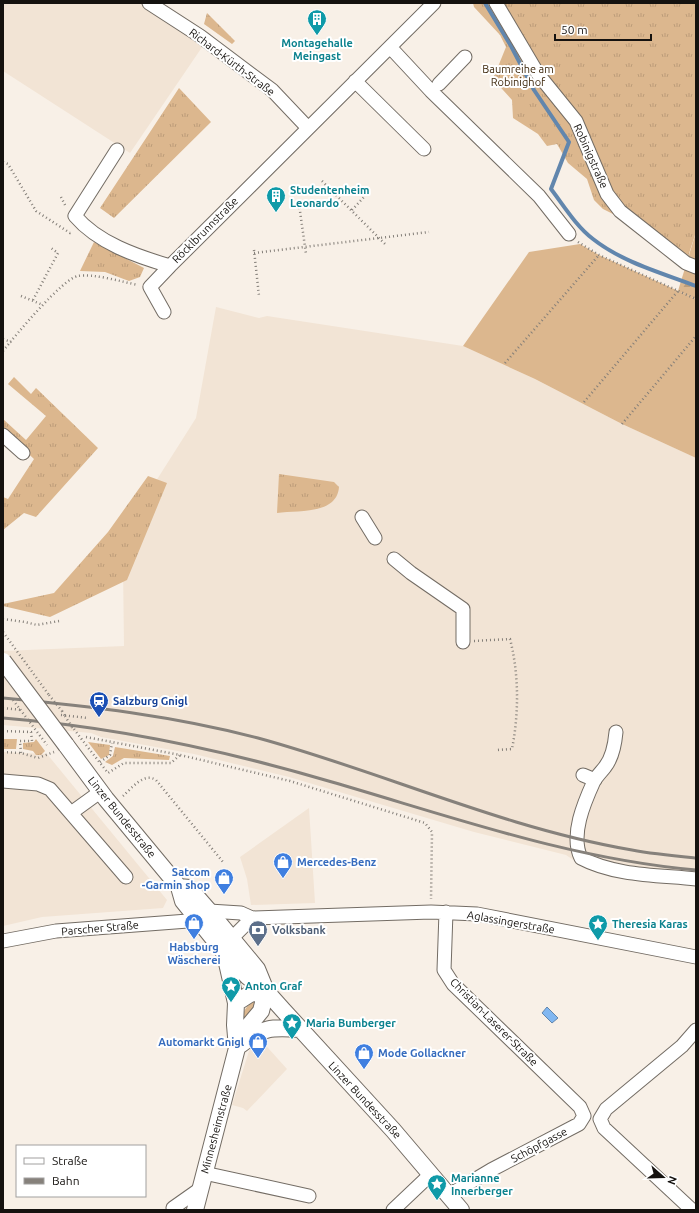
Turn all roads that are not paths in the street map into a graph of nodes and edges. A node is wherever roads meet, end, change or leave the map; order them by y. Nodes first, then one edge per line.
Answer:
1 (149, 3) edge
2 (434, 3) edge
3 (496, 3) edge
4 (390, 47) junction
5 (466, 57) dead end
6 (355, 81) junction
7 (439, 84) dead end
8 (308, 128) junction
9 (424, 149) dead end
10 (117, 150) dead end
11 (71, 225) dead end
12 (86, 229) junction
13 (569, 234) road end
14 (170, 266) junction
15 (696, 266) edge
16 (164, 312) dead end
17 (3, 435) edge
18 (23, 453) dead end
19 (362, 517) dead end
20 (375, 538) dead end
21 (394, 559) dead end
22 (463, 642) road end
23 (3, 660) edge
24 (616, 732) dead end
25 (3, 781) edge
26 (100, 792) junction
27 (71, 813) junction
28 (126, 877) dead end
29 (696, 879) edge
30 (446, 912) junction
31 (201, 913) junction
32 (252, 918) junction
33 (3, 941) edge
34 (228, 946) junction
35 (696, 957) edge
36 (266, 992) junction
37 (236, 1003) junction
38 (300, 1029) junction
39 (696, 1030) edge
40 (237, 1048) junction
41 (584, 1116) joint
42 (204, 1173) junction
43 (431, 1174) junction
44 (200, 1189) junction
45 (449, 1195) junction
46 (309, 1196) dead end
47 (173, 1208) dead end
48 (195, 1210) edge
49 (393, 1210) edge
50 (461, 1210) edge
51 (692, 1210) edge

1 - 8 street, Richard-Kürth-Straße
2 - 4 street, Röcklbrunnstraße
3 - 15 street, Robinigstraße
4 - 6 street, Röcklbrunnstraße
4 - 13 street
5 - 7 street
6 - 8 street, Röcklbrunnstraße
6 - 9 street
8 - 14 street, Röcklbrunnstraße
10 - 12 street
11 - 12 street
12 - 14 street
14 - 16 street, Röcklbrunnstraße
17 - 18 street
19 - 20 street
21 - 22 street
23 - 26 main road, Linzer Bundesstraße, bridge
24 - 29 street
25 - 27 street
26 - 27 street
26 - 31 main road, Linzer Bundesstraße
27 - 28 street
30 - 32 street, Aglassingerstraße
30 - 35 street, Aglassingerstraße
30 - 41 street, Christian-Laserer-Straße
31 - 32 street, Aglassingerstraße
31 - 33 street, Parscher Straße
31 - 34 main road, Linzer Bundesstraße
32 - 34 street
34 - 36 main road, Linzer Bundesstraße
34 - 37 main road, Minnesheimstraße
36 - 37 main road
36 - 38 main road, Linzer Bundesstraße
36 - 40 main road, Minnesheimstraße
37 - 40 main road, Minnesheimstraße
38 - 40 main road
38 - 43 main road, Linzer Bundesstraße
39 - 51 street
40 - 42 main road, Minnesheimstraße
41 - 45 street, Schöpfgasse
42 - 44 main road, Minnesheimstraße
42 - 46 street
43 - 45 main road, Linzer Bundesstraße
43 - 49 street
44 - 47 street
44 - 48 main road, Minnesheimstraße
45 - 50 main road, Linzer Bundesstraße

